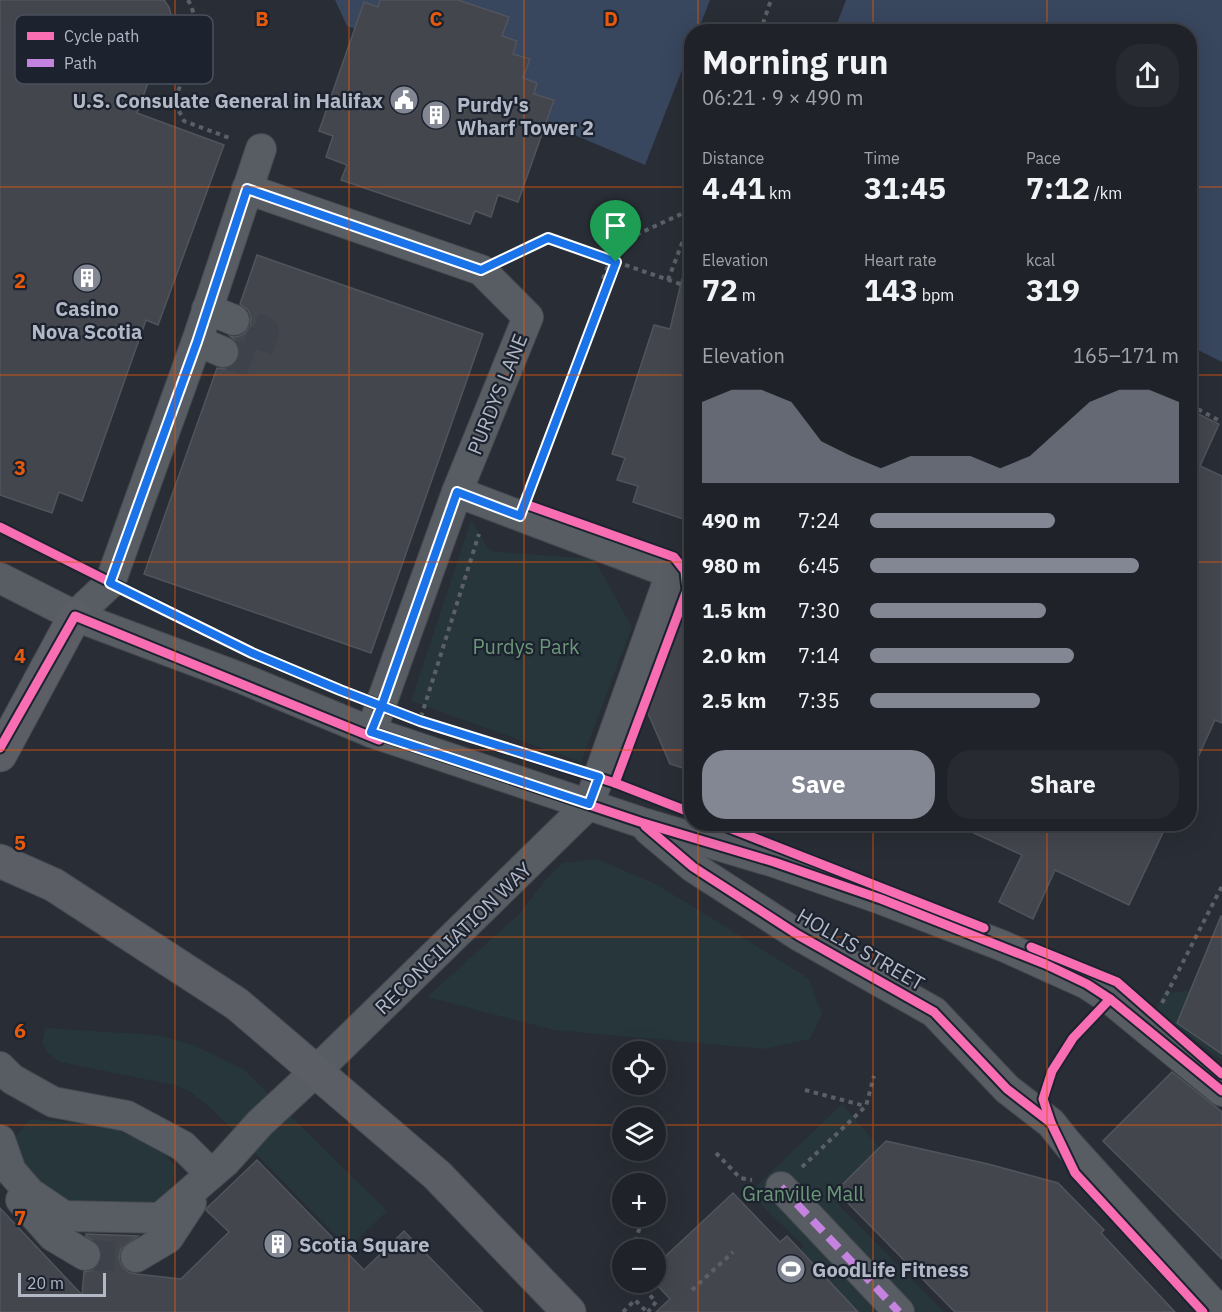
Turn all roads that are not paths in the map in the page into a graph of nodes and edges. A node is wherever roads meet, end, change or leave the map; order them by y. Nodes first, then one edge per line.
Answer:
1 (261, 149) road end
2 (247, 189) junction
3 (457, 492) junction
4 (0, 578) edge
5 (75, 616) junction
6 (376, 718) junction
7 (0, 755) edge
8 (589, 804) junction
9 (640, 822) junction
10 (0, 861) edge
11 (316, 1071) junction
12 (6, 1073) edge
13 (1222, 1090) edge
14 (0, 1140) edge
15 (211, 1174) junction
16 (0, 1183) edge
17 (781, 1187) road end
18 (85, 1255) tunnel mouth
19 (136, 1257) tunnel mouth
20 (569, 1312) edge
21 (899, 1312) edge
22 (1220, 1312) edge

1 - 2 street
2 - 3 street, PURDYS LANE
2 - 5 street
3 - 6 street, PURDYS LANE
3 - 8 street
4 - 5 street
5 - 6 street
5 - 7 main road
6 - 8 street
8 - 9 street
8 - 11 street, RECONCILIATION WAY
9 - 13 street
9 - 22 street, HOLLIS STREET
10 - 11 main road
11 - 15 street, RECONCILIATION WAY
11 - 20 main road
12 - 15 street
14 - 15 street
15 - 19 street
16 - 18 street
17 - 21 street

